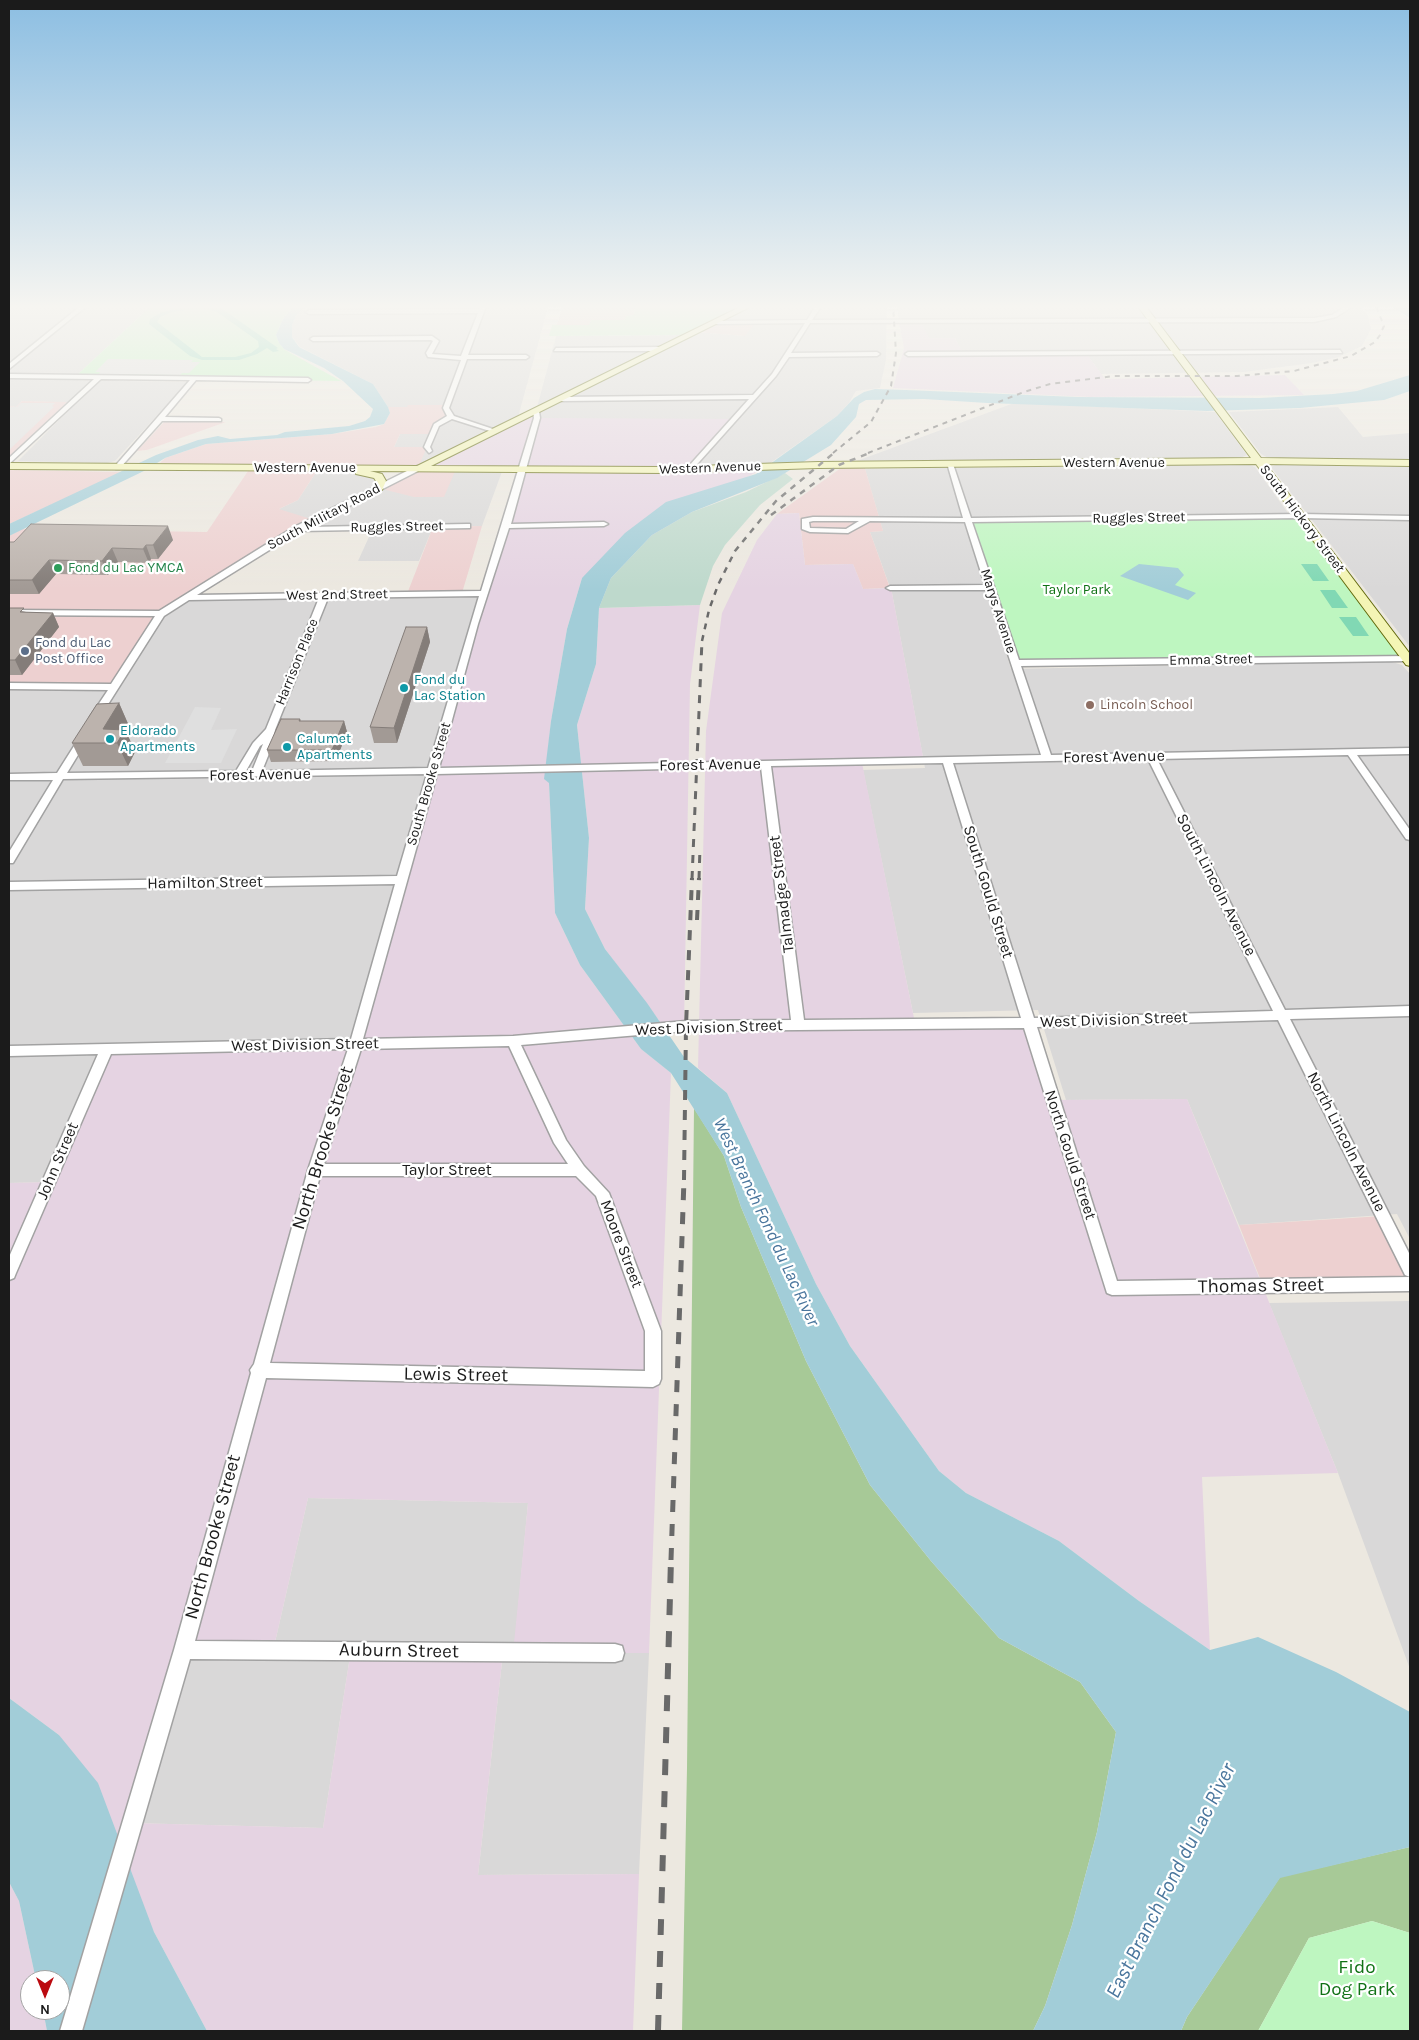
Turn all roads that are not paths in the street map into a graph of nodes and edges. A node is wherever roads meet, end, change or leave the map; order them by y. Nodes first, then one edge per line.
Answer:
1 (77, 399) edge
2 (176, 399) edge
3 (448, 399) edge
4 (559, 399) edge
5 (751, 399) edge
6 (1211, 399) edge
7 (536, 411) junction
8 (451, 417) junction
9 (159, 419) junction
10 (220, 420) dead end
11 (496, 431) junction
12 (429, 451) dead end
13 (1258, 461) junction
14 (1410, 463) edge
15 (9, 464) edge
16 (949, 464) junction
17 (123, 467) junction
18 (417, 468) junction
19 (312, 469) junction
20 (521, 469) junction
21 (691, 469) junction
22 (378, 488) junction
23 (1301, 516) junction
24 (1410, 518) edge
25 (868, 519) junction
26 (969, 520) junction
27 (604, 524) dead end
28 (467, 526) dead end
29 (506, 526) junction
30 (297, 529) junction
31 (991, 587) junction
32 (890, 588) dead end
33 (485, 593) junction
34 (325, 594) junction
35 (189, 598) junction
36 (9, 612) edge
37 (161, 614) junction
38 (1409, 660) edge
39 (1015, 663) junction
40 (9, 686) edge
41 (114, 687) junction
42 (270, 730) junction
43 (1410, 752) edge
44 (1351, 753) junction
45 (1151, 756) junction
46 (1047, 758) junction
47 (947, 761) junction
48 (766, 765) junction
49 (432, 770) junction
50 (239, 775) junction
51 (255, 775) junction
52 (9, 777) edge
53 (59, 777) junction
54 (1410, 837) edge
55 (9, 860) edge
56 (402, 880) junction
57 (9, 886) edge
58 (1410, 1011) edge
59 (1282, 1014) junction
60 (1028, 1023) junction
61 (798, 1024) junction
62 (513, 1041) junction
63 (356, 1044) junction
64 (107, 1048) junction
65 (9, 1051) edge
66 (314, 1170) junction
67 (579, 1170) junction
68 (1410, 1270) edge
69 (9, 1273) edge
70 (1410, 1284) edge
71 (1112, 1288) joint
72 (258, 1370) junction
73 (653, 1379) joint
74 (183, 1650) junction
75 (615, 1653) dead end
76 (70, 2031) edge

1 - 15 street
2 - 9 street
3 - 8 street
4 - 7 street, South Military Road
5 - 21 street
6 - 13 street, South Hickory Street
7 - 11 street, South Military Road
7 - 20 street, South Brooke Street
8 - 11 street
8 - 12 street
9 - 10 street
9 - 17 street
11 - 18 street, South Military Road
13 - 14 street, Western Avenue
13 - 16 street, Western Avenue
13 - 23 street, South Hickory Street
15 - 17 street, Western Avenue
16 - 21 street, Western Avenue
16 - 26 street, Marys Avenue
17 - 19 street, Western Avenue
18 - 19 street, Western Avenue
18 - 20 street, Western Avenue
18 - 22 street, South Military Road
19 - 22 street
20 - 21 street, Western Avenue
20 - 29 street, South Brooke Street
22 - 30 street, South Military Road
23 - 24 street, Ruggles Street
23 - 26 street, Ruggles Street
23 - 38 street, South Hickory Street
25 - 25 street, Ruggles Street
25 - 26 street, Ruggles Street
26 - 31 street, Marys Avenue
27 - 29 street
28 - 30 street, Ruggles Street
29 - 33 street, South Brooke Street
30 - 35 street, South Military Road
31 - 32 street
31 - 39 street, Marys Avenue
33 - 34 street, West 2nd Street
33 - 49 street, South Brooke Street
34 - 35 street, West 2nd Street
34 - 42 street, Harrison Place
35 - 37 street, South Military Road
36 - 37 street
37 - 41 street, South Military Road
38 - 39 street, Emma Street
39 - 46 street, Marys Avenue
40 - 41 street
41 - 53 street, South Military Road
42 - 50 street, Harrison Place
42 - 51 street, Harrison Place
43 - 44 street, Forest Avenue
44 - 45 street, Forest Avenue
44 - 54 street
45 - 46 street, Forest Avenue
45 - 59 street, South Lincoln Avenue
46 - 47 street, Forest Avenue
47 - 48 street, Forest Avenue
47 - 60 street, South Gould Street
48 - 49 street, Forest Avenue
48 - 61 street, Talmadge Street
49 - 51 street, Forest Avenue
49 - 56 street, South Brooke Street
50 - 51 street, Forest Avenue
50 - 53 street, Forest Avenue
52 - 53 street, Forest Avenue
53 - 55 street, South Military Road
56 - 57 street, Hamilton Street
56 - 63 street, South Brooke Street
58 - 59 street, West Division Street
59 - 60 street, West Division Street
59 - 68 street, North Lincoln Avenue
60 - 61 street, West Division Street
60 - 71 street, North Gould Street
61 - 62 street, West Division Street
62 - 63 street, West Division Street
62 - 67 street, Moore Street
63 - 64 street, West Division Street
63 - 66 street, North Brooke Street
64 - 65 street, West Division Street
64 - 69 street, John Street
66 - 67 street, Taylor Street
66 - 72 street, North Brooke Street
67 - 73 street, Moore Street
70 - 71 street, Thomas Street
72 - 73 street, Lewis Street
72 - 74 street, North Brooke Street
74 - 75 street, Auburn Street
74 - 76 street, North Brooke Street

